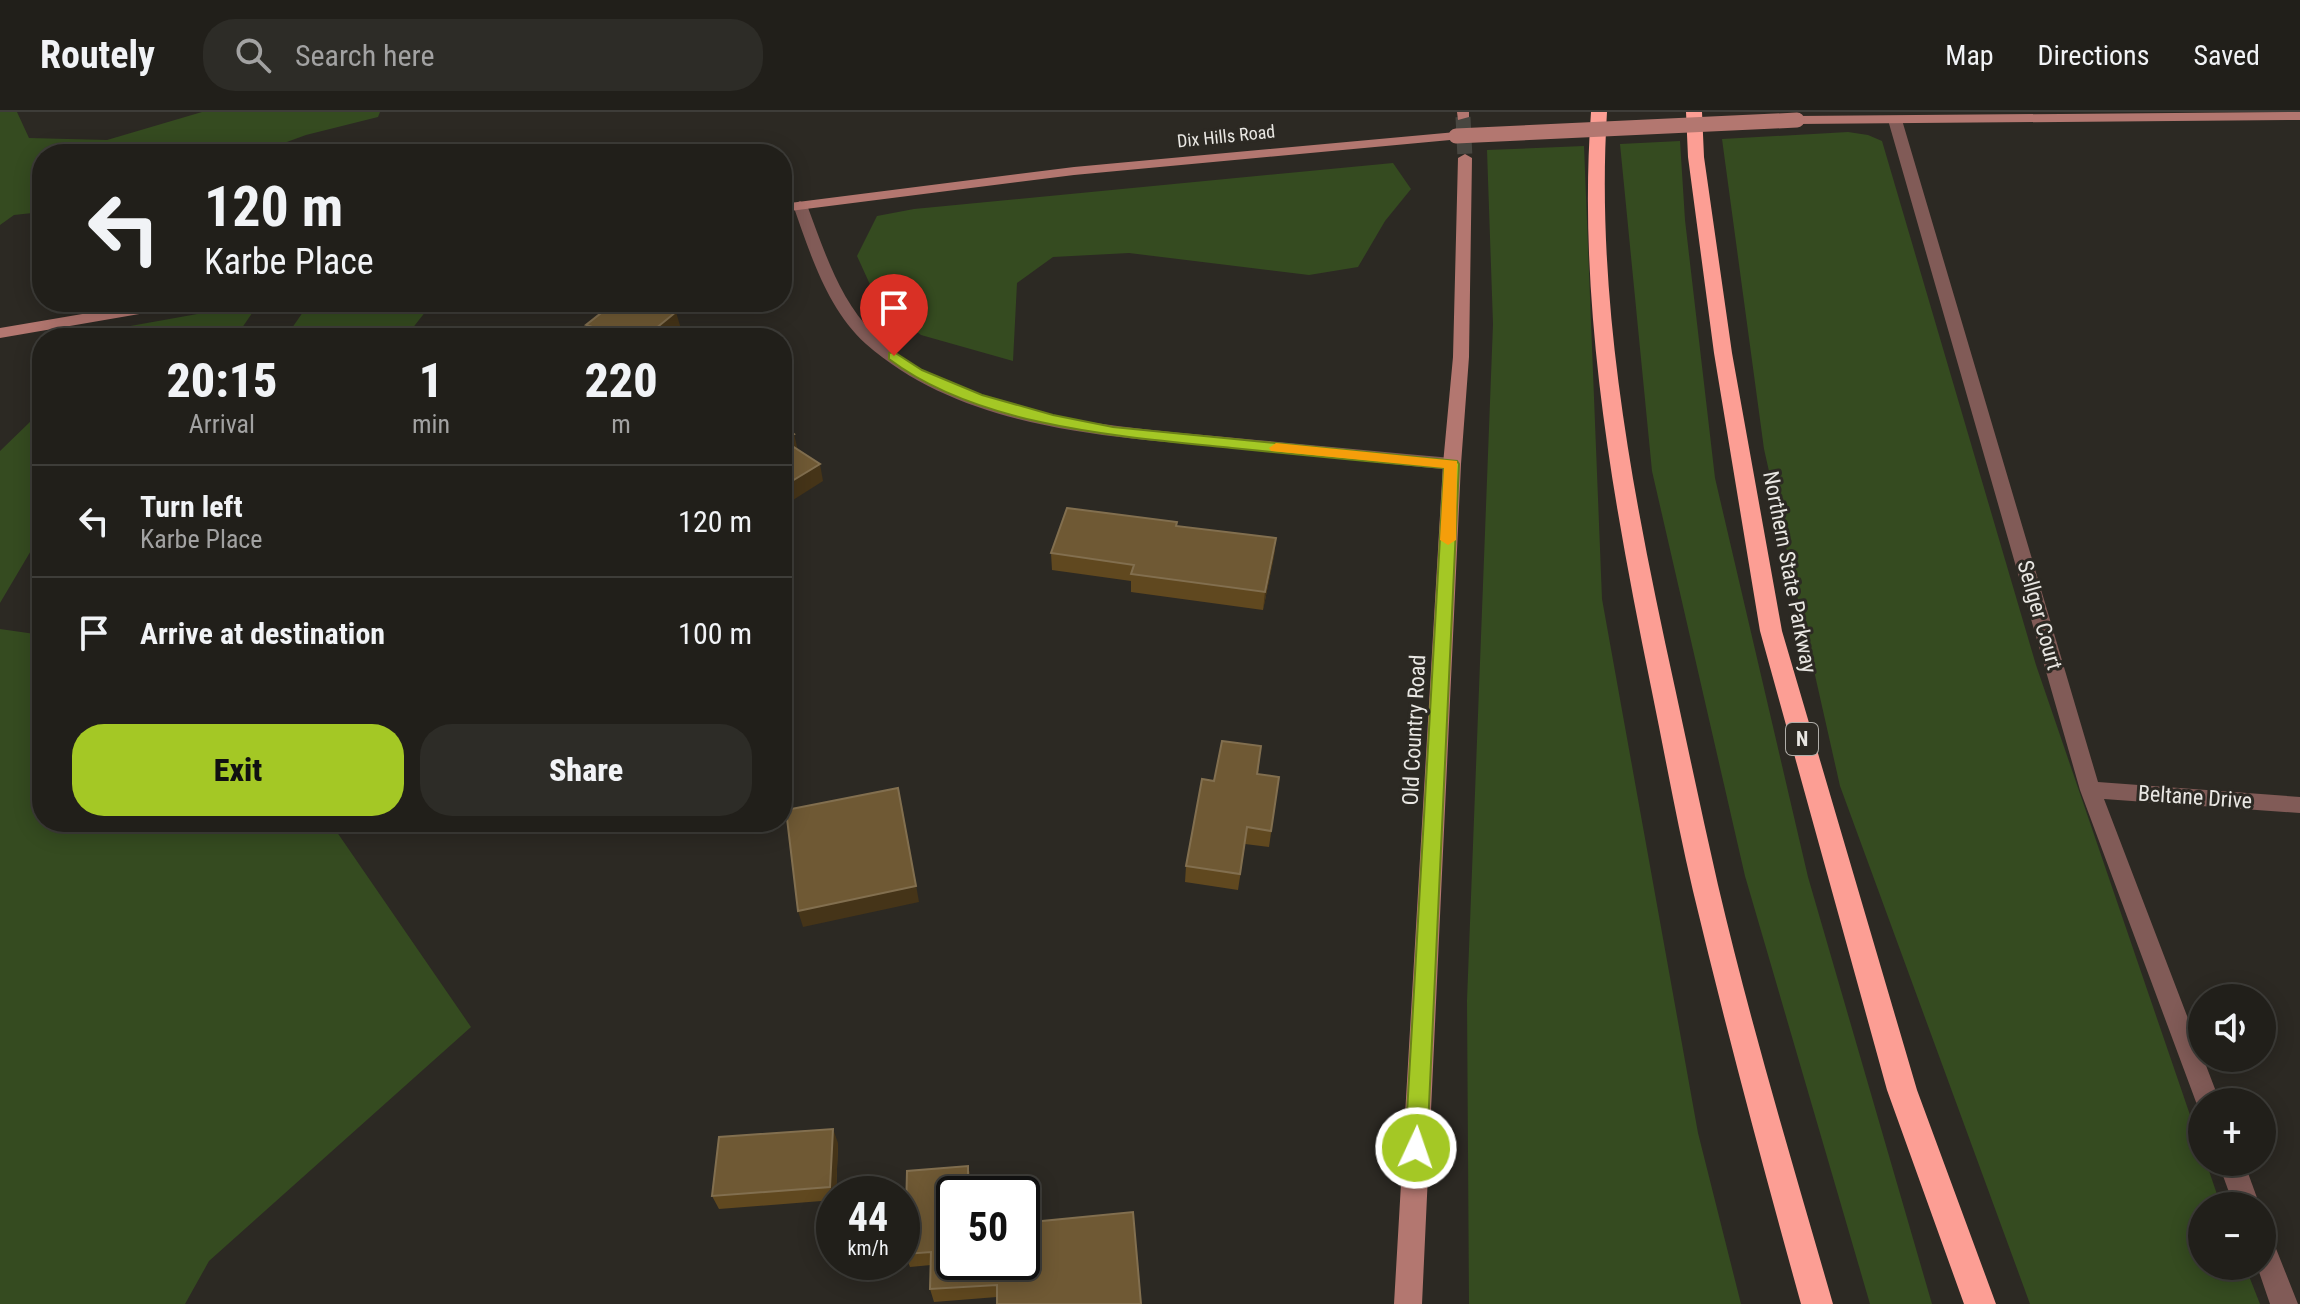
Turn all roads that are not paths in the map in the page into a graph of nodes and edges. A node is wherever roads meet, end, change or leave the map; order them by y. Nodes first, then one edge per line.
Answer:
1 (1599, 112) edge
2 (1694, 112) edge
3 (2300, 116) edge
4 (1895, 120) junction
5 (1465, 158) tunnel mouth
6 (800, 205) junction
7 (792, 206) edge
8 (122, 312) edge
9 (0, 333) edge
10 (1452, 464) junction
11 (2090, 790) junction
12 (2300, 805) edge
13 (2203, 1088) edge
14 (2275, 1280) edge
15 (1408, 1304) edge
16 (1817, 1304) edge
17 (1980, 1304) edge
18 (2284, 1304) edge

1 - 16 highway
2 - 17 highway, Northern State Parkway / N
3 - 4 street, Dix Hills Road
4 - 6 street, Dix Hills Road, bridge
4 - 11 street, Sellger Court
5 - 10 street, Old Country Road
6 - 7 street, Dix Hills Road
6 - 10 street
8 - 9 street
10 - 15 street, Old Country Road
11 - 12 street, Beltane Drive
11 - 13 street, Sellger Court
14 - 18 street

